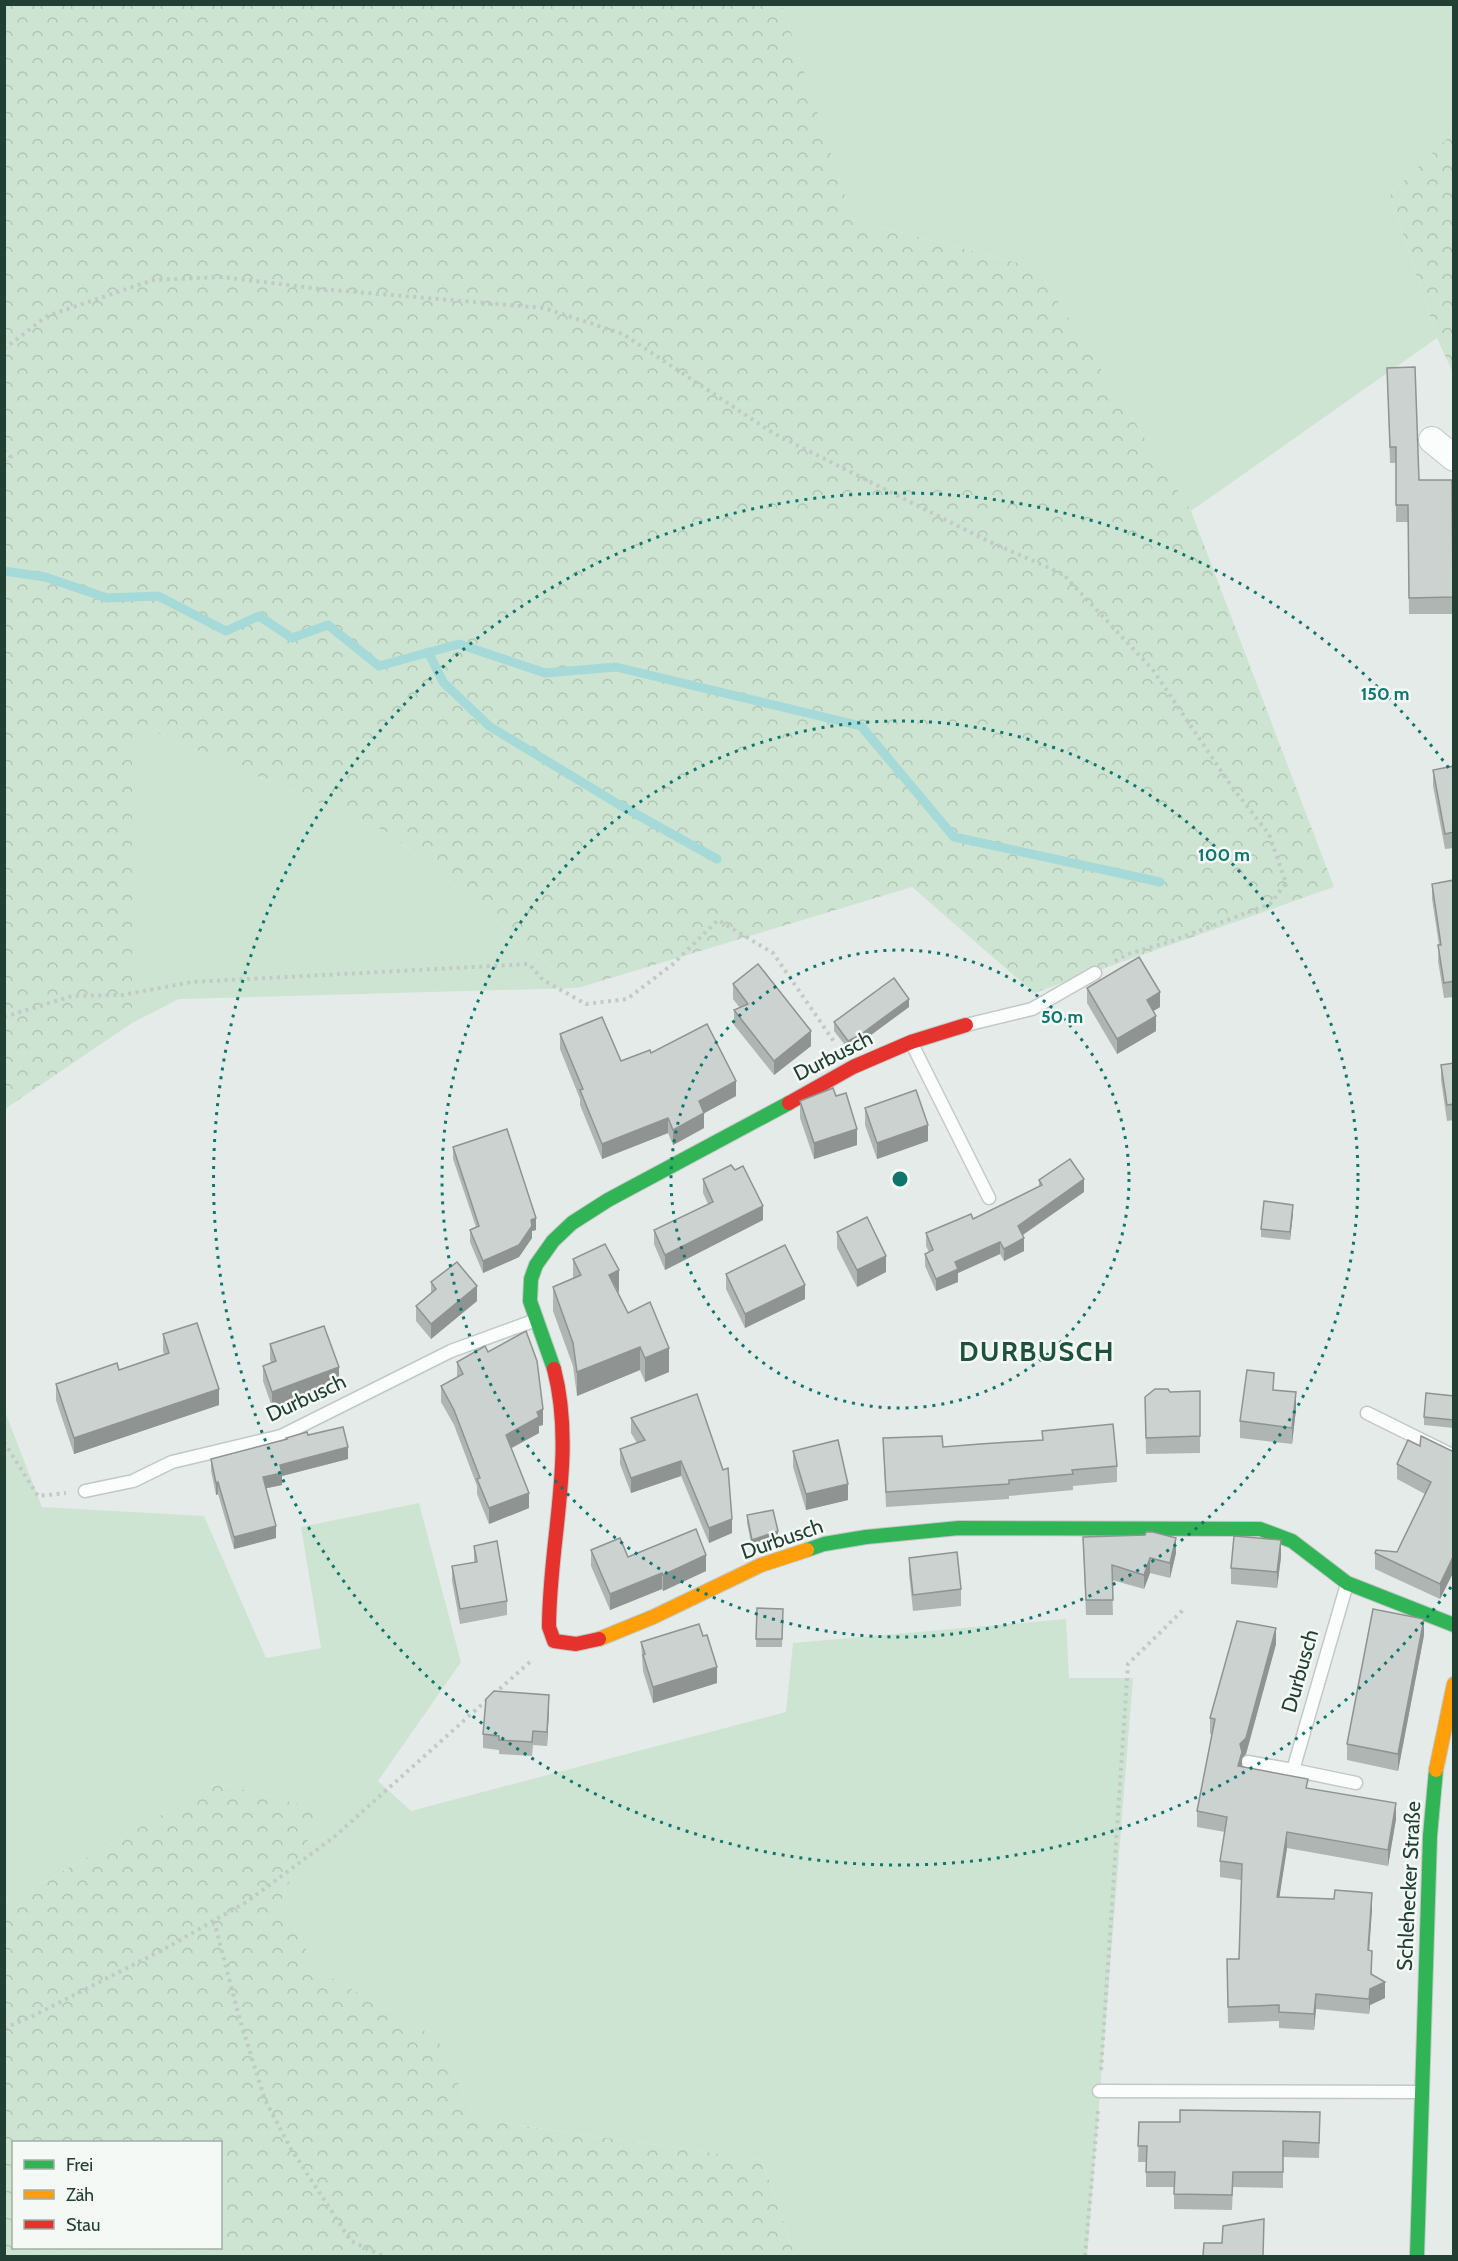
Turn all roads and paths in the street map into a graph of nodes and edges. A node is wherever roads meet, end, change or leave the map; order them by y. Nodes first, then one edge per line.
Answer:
1 (4, 349) edge
2 (1432, 440) dead end
3 (4, 450) edge
4 (1454, 458) edge
5 (4, 461) edge
6 (1095, 973) joint
7 (4, 1017) edge
8 (966, 1025) joint
9 (911, 1042) junction
10 (853, 1067) junction
11 (989, 1198) dead end
12 (536, 1320) junction
13 (1367, 1413) dead end
14 (4, 1442) edge
15 (1454, 1456) edge
16 (85, 1491) joint
17 (1347, 1583) junction
18 (1183, 1610) dead end
19 (1454, 1625) edge
20 (554, 1641) junction
21 (1454, 1684) edge
22 (1248, 1762) dead end
23 (1293, 1770) junction
24 (1356, 1783) dead end
25 (214, 1921) junction
26 (4, 2028) edge
27 (1099, 2091) junction
28 (1421, 2092) junction
29 (383, 2256) edge
30 (1085, 2256) edge
31 (1417, 2256) edge

1 - 6 path
2 - 4 street
3 - 5 path
6 - 8 lane
7 - 10 path
8 - 9 street, Durbusch
9 - 10 street, Durbusch
9 - 11 lane
10 - 12 street, Durbusch
12 - 16 lane, Durbusch
12 - 20 street, Durbusch
13 - 15 lane
14 - 16 path
17 - 19 street, Durbusch
17 - 20 street, Durbusch
17 - 23 lane, Durbusch
18 - 27 path
20 - 25 path
21 - 28 street, Schlehecker Straße
22 - 23 lane
23 - 24 lane
25 - 26 path
25 - 29 path
27 - 28 lane
27 - 30 path
28 - 31 street, Schlehecker Straße

